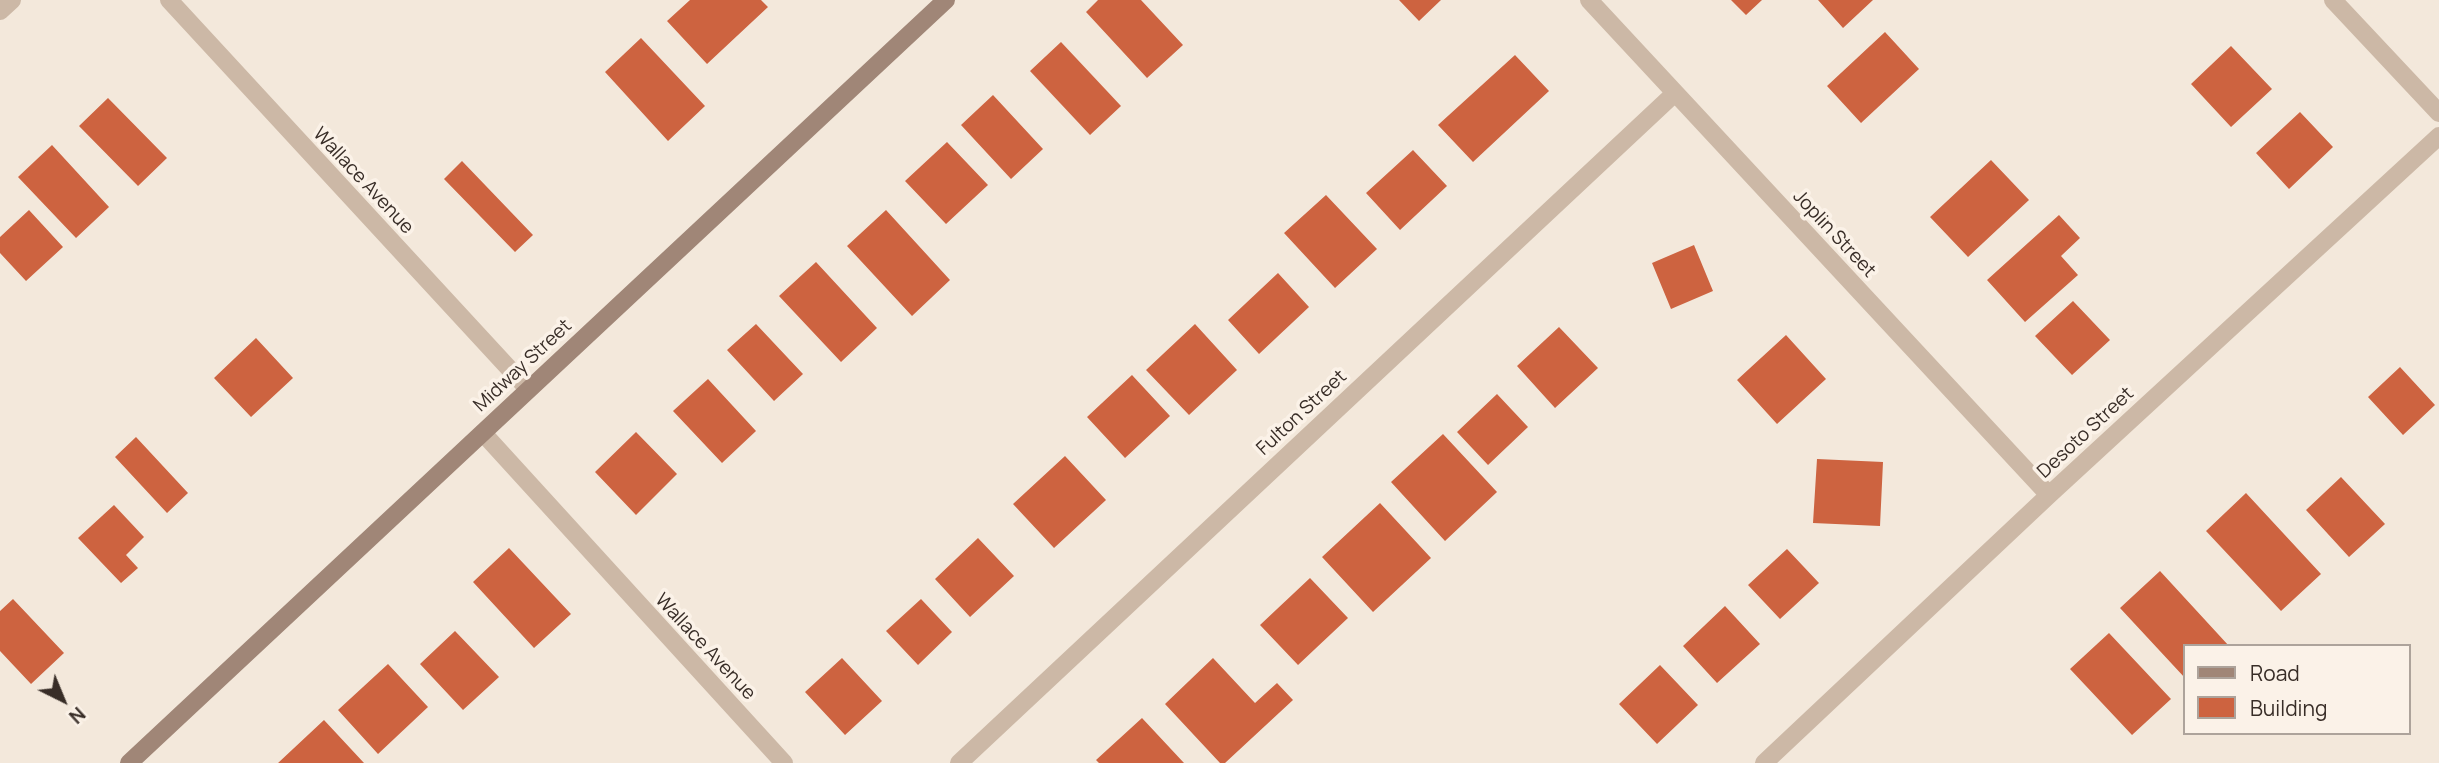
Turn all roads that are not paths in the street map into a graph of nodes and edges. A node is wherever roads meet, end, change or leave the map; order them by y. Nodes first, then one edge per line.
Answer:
1 (12, 0) edge
2 (169, 0) edge
3 (946, 0) edge
4 (1589, 0) edge
5 (2333, 0) edge
6 (0, 11) edge
7 (1675, 93) junction
8 (2439, 113) edge
9 (2439, 136) edge
10 (528, 389) junction
11 (483, 433) junction
12 (2049, 495) junction
13 (129, 763) edge
14 (784, 763) edge
15 (959, 763) edge
16 (1764, 763) edge

1 - 6 street
2 - 10 street, Wallace Avenue
3 - 10 street, Midway Street
4 - 7 street, Joplin Street
5 - 8 street
7 - 12 street, Joplin Street
7 - 15 street, Fulton Street
9 - 12 street, Desoto Street
10 - 11 street, Midway Street
11 - 13 street, Midway Street
11 - 14 street, Wallace Avenue
12 - 16 street, Desoto Street

